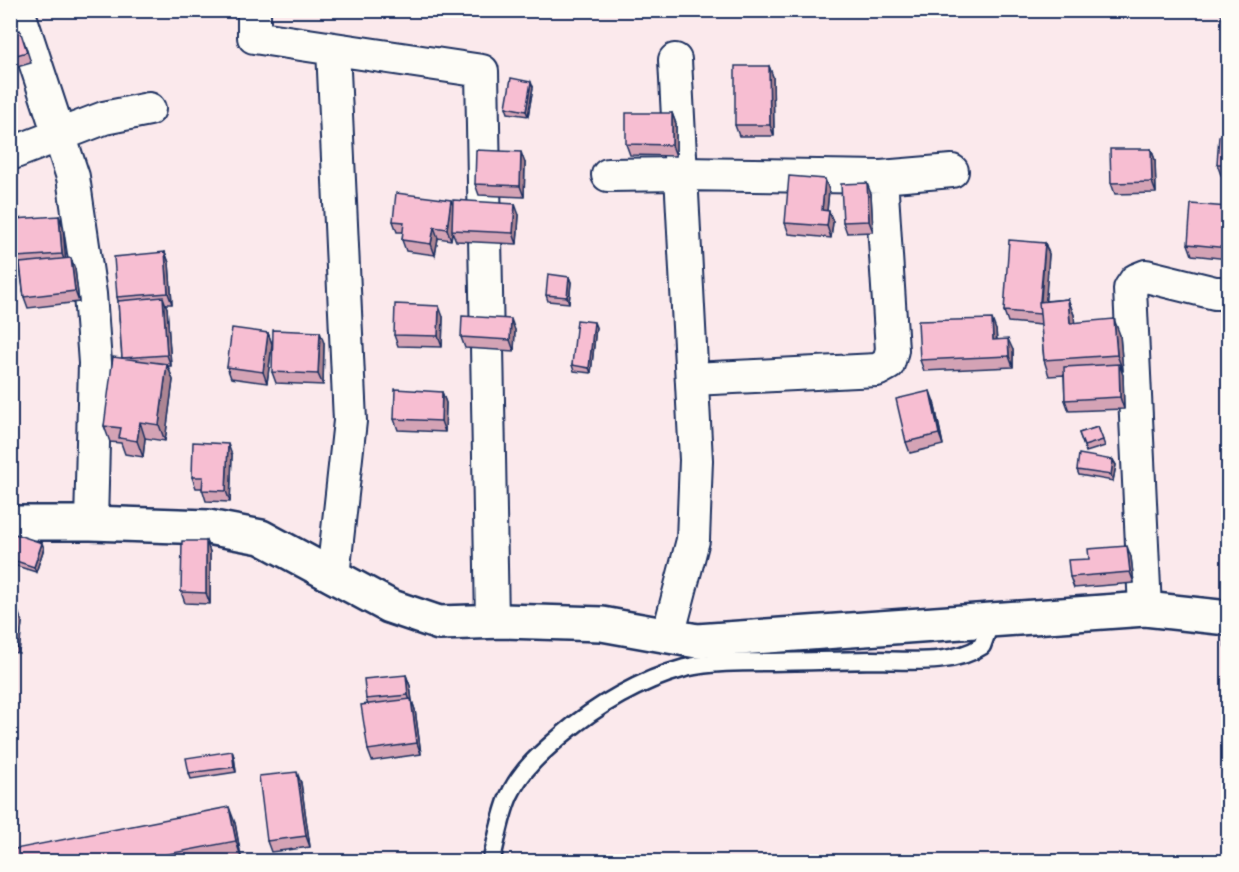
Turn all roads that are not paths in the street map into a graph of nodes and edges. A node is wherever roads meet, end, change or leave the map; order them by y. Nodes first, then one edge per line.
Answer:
1 (18, 10) edge
2 (254, 10) edge
3 (333, 49) junction
4 (675, 60) dead end
5 (149, 110) dead end
6 (60, 133) junction
7 (10, 154) edge
8 (952, 171) dead end
9 (681, 174) junction
10 (608, 175) dead end
11 (881, 177) junction
12 (1228, 293) edge
13 (692, 379) junction
14 (91, 523) junction
15 (10, 524) edge
16 (333, 576) junction
17 (1145, 609) junction
18 (1228, 618) edge
19 (492, 621) junction
20 (991, 621) junction
21 (668, 636) junction
22 (491, 861) edge

1 - 6 street
2 - 3 street
3 - 16 street
3 - 19 street
4 - 9 street
5 - 6 street
6 - 7 street
6 - 14 street
8 - 11 street
9 - 10 street
9 - 11 street
9 - 13 street
11 - 13 street
12 - 17 street
13 - 21 street
14 - 15 street
14 - 16 street
16 - 19 street
17 - 18 street
17 - 20 street
19 - 21 street
20 - 21 street
20 - 22 lane

